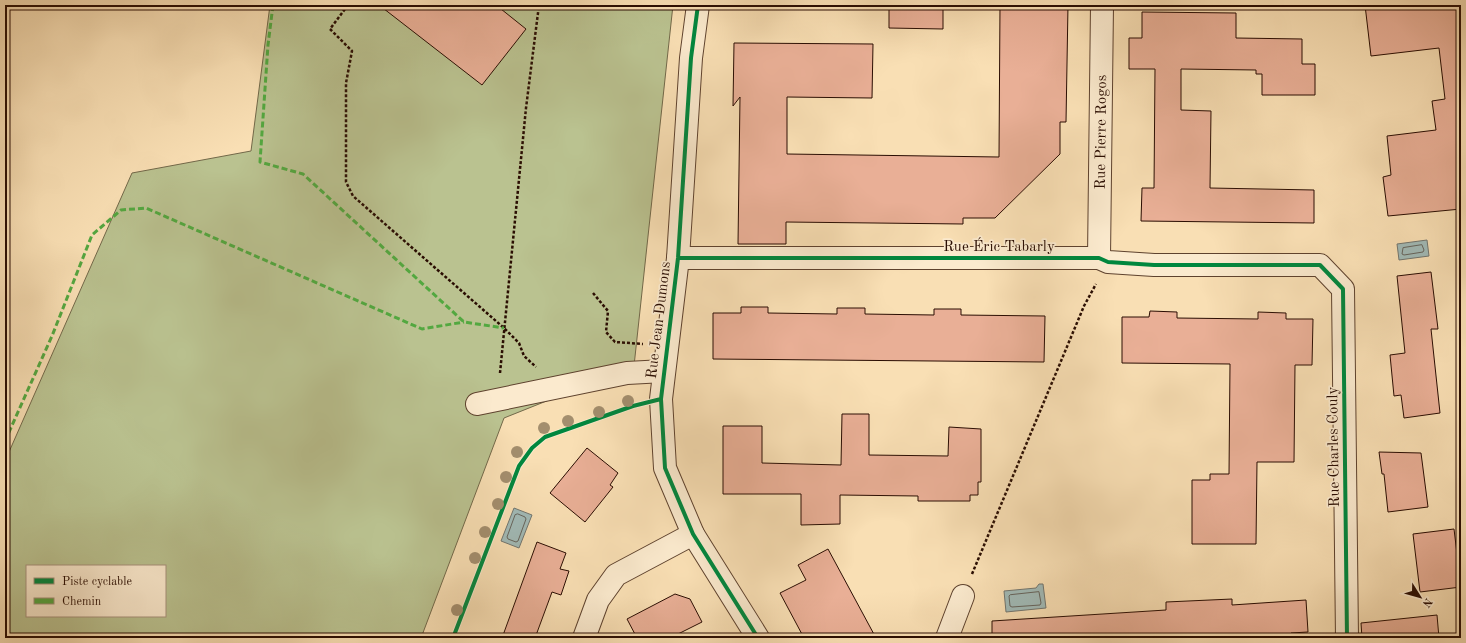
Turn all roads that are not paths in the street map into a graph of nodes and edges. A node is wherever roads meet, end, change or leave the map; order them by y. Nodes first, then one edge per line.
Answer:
1 (698, 5) edge
2 (1102, 5) edge
3 (678, 258) junction
4 (1104, 260) junction
5 (1320, 265) joint
6 (664, 371) junction
7 (477, 404) dead end
8 (693, 534) junction
9 (963, 596) road end
10 (584, 638) edge
11 (758, 638) edge
12 (947, 638) edge
13 (1347, 638) edge

1 - 3 street, Rue Jean Dumons
2 - 4 street, Rue Pierre Rogos
3 - 4 street, Rue Éric Tabarly
3 - 6 street, Rue Jean Dumons
4 - 5 street, Rue Éric Tabarly
5 - 13 street, Rue Charles Couly
6 - 7 street
6 - 8 street, Rue Jean Dumons
8 - 10 street
8 - 11 street, Rue Jean Dumons
9 - 12 street

